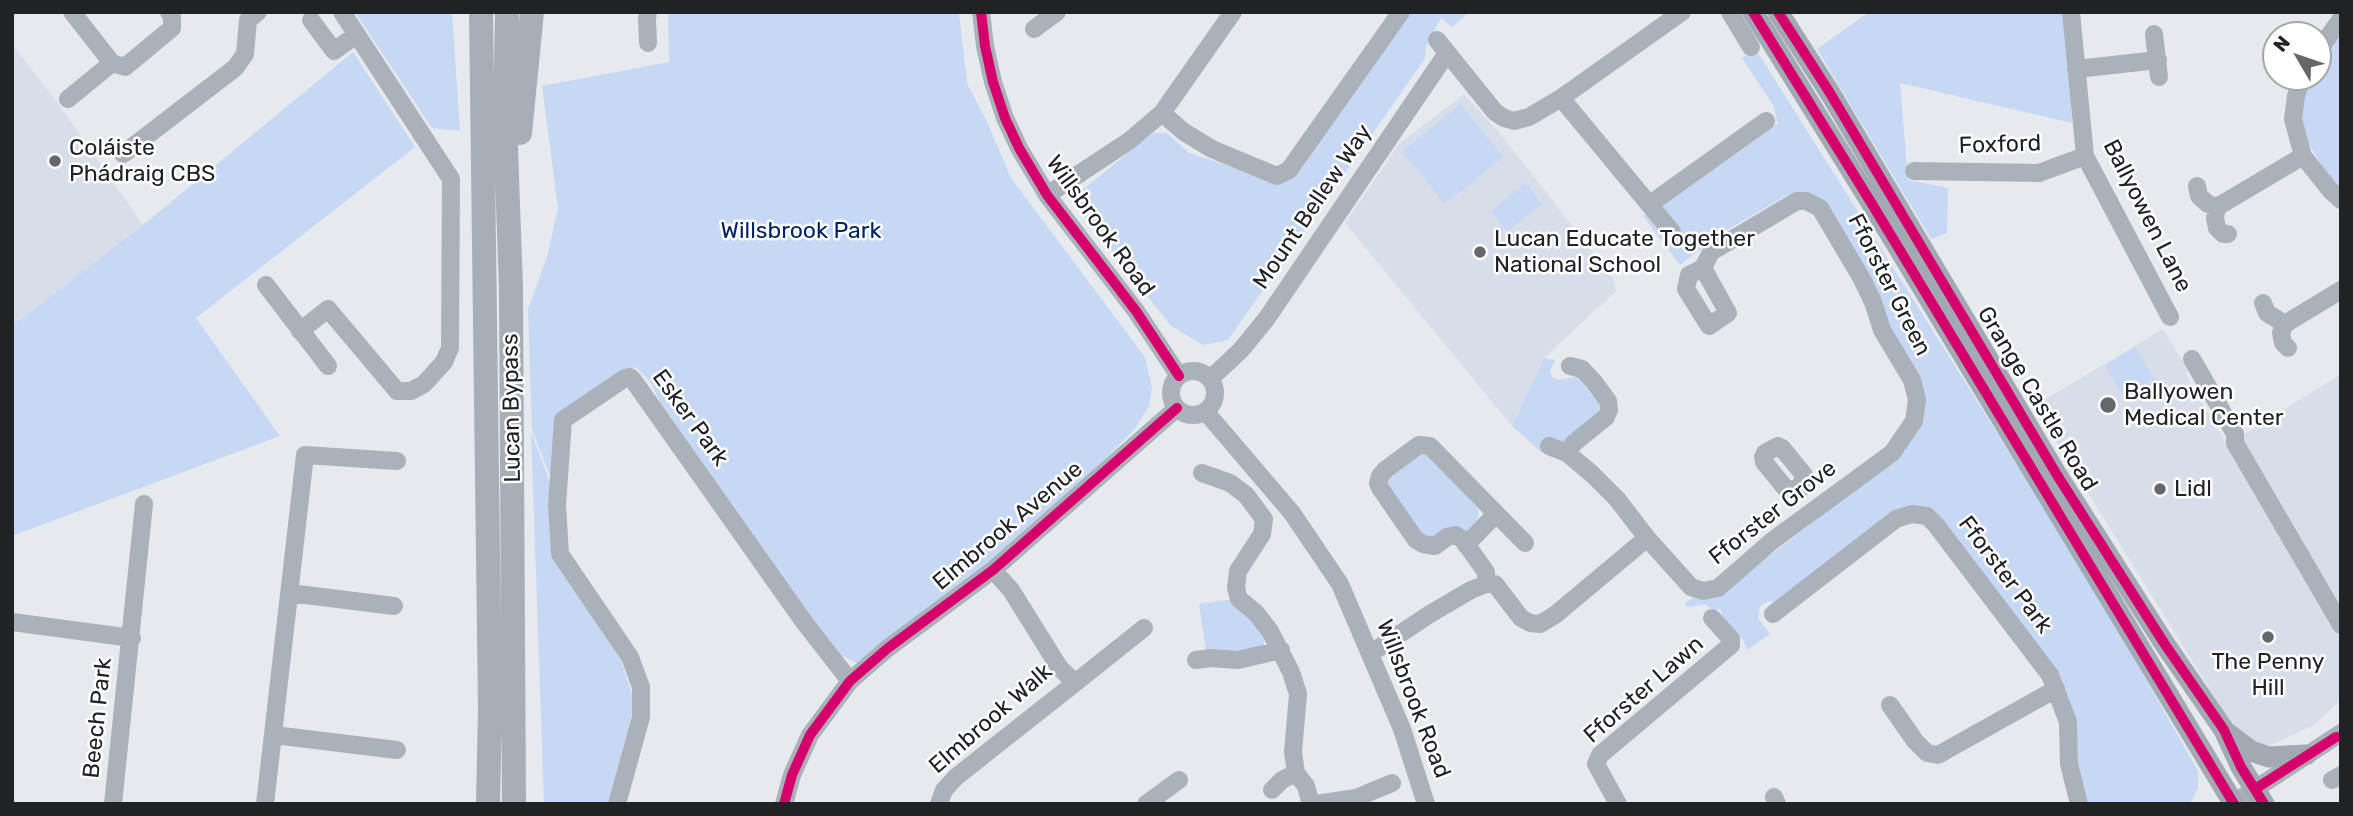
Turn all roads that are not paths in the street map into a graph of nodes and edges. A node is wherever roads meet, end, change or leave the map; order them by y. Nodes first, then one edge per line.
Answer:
1 (72, 12) edge
2 (169, 12) edge
3 (258, 12) edge
4 (342, 12) edge
5 (468, 12) edge
6 (481, 12) edge
7 (507, 12) edge
8 (532, 12) edge
9 (649, 12) edge
10 (981, 12) edge
11 (1057, 12) edge
12 (1233, 12) edge
13 (1401, 12) edge
14 (1682, 12) edge
15 (1730, 12) edge
16 (1753, 12) edge
17 (1778, 12) edge
18 (2071, 12) edge
19 (311, 20) dead end
20 (1034, 29) dead end
21 (2154, 34) dead end
22 (356, 35) junction
23 (648, 43) dead end
24 (1751, 47) dead end
25 (112, 63) junction
26 (2076, 69) junction
27 (2298, 91) edge
28 (68, 99) dead end
29 (1561, 99) junction
30 (1162, 113) junction
31 (1766, 121) dead end
32 (123, 154) dead end
33 (2085, 156) junction
34 (2303, 156) junction
35 (1914, 171) dead end
36 (2197, 186) dead end
37 (1047, 195) junction
38 (482, 198) junction
39 (2341, 200) edge
40 (1650, 204) junction
41 (2217, 207) junction
42 (1672, 232) dead end
43 (2228, 234) dead end
44 (1703, 268) dead end
45 (266, 285) dead end
46 (511, 289) junction
47 (2341, 290) edge
48 (2263, 303) dead end
49 (2171, 317) dead end
50 (2285, 324) junction
51 (300, 331) junction
52 (2288, 348) dead end
53 (2192, 359) dead end
54 (328, 366) dead end
55 (1570, 366) dead end
56 (1179, 376) junction
57 (1210, 379) junction
58 (1917, 400) joint
59 (1177, 408) junction
60 (1205, 411) junction
61 (1549, 446) dead end
62 (1567, 453) junction
63 (397, 461) dead end
64 (1202, 473) dead end
65 (1800, 489) dead end
66 (144, 504) dead end
67 (1816, 508) junction
68 (1496, 514) junction
69 (1647, 538) junction
70 (1525, 543) dead end
71 (1466, 545) junction
72 (993, 570) junction
73 (1486, 584) junction
74 (289, 593) junction
75 (394, 606) dead end
76 (1773, 614) dead end
77 (1712, 618) dead end
78 (12, 622) edge
79 (2341, 625) edge
80 (1144, 628) dead end
81 (132, 638) junction
82 (1281, 650) junction
83 (1371, 653) junction
84 (1196, 660) dead end
85 (856, 676) junction
86 (1075, 683) junction
87 (2056, 689) junction
88 (1890, 705) dead end
89 (2224, 730) junction
90 (2341, 733) edge
91 (274, 735) junction
92 (397, 750) dead end
93 (2306, 755) junction
94 (1296, 774) junction
95 (1180, 780) dead end
96 (1392, 783) dead end
97 (1272, 790) dead end
98 (2260, 796) edge
99 (2233, 803) edge
100 (113, 804) edge
101 (265, 804) edge
102 (488, 804) edge
103 (514, 804) edge
104 (617, 804) edge
105 (784, 804) edge
106 (939, 804) edge
107 (1146, 804) edge
108 (1311, 804) edge
109 (1316, 804) edge
110 (1426, 804) edge
111 (1618, 804) edge
112 (2079, 804) edge

1 - 25 street
2 - 25 street
3 - 32 street
4 - 22 street
5 - 38 highway
6 - 38 highway, Lucan Bypass
7 - 46 highway, Lucan Bypass
8 - 46 highway
9 - 23 street
10 - 37 street, Willsbrook Road
11 - 20 street
12 - 30 street
13 - 30 street
14 - 29 street
15 - 24 street
16 - 99 main road, Grange Castle Road
17 - 89 main road, Grange Castle Road
18 - 26 street, Ballyowen Lane
19 - 22 street
21 - 26 street
22 - 51 street
25 - 28 street
26 - 33 street, Ballyowen Lane
27 - 34 street
29 - 40 street
29 - 57 street, Mount Bellew Way
30 - 37 street
31 - 40 street
33 - 35 street, Foxford
33 - 49 street, Ballyowen Lane
34 - 39 street
34 - 41 street
36 - 41 street
37 - 56 street, Willsbrook Road
38 - 102 highway, Lucan Bypass
40 - 42 street
41 - 43 street
44 - 58 street, Fforster Green
45 - 51 street
46 - 103 highway, Lucan Bypass
47 - 50 street
48 - 50 street
50 - 52 street
51 - 54 street
53 - 79 street
55 - 62 street
56 - 57 street
56 - 59 street
57 - 60 street
58 - 67 street, Fforster Grove
59 - 60 street
59 - 72 street, Elmbrook Avenue
60 - 83 street, Willsbrook Road
61 - 62 street, Fforster Grove
62 - 69 street, Fforster Grove
63 - 74 street
64 - 82 street
65 - 67 street
66 - 81 street, Beech Park
67 - 69 street, Fforster Grove
68 - 70 street
68 - 71 street
68 - 71 street
69 - 73 street
71 - 73 street
72 - 85 street, Elmbrook Avenue
72 - 86 street, Elmbrook Walk
73 - 83 street
74 - 75 street
74 - 91 street
76 - 87 street, Fforster Park
77 - 111 street, Fforster Lawn
78 - 81 street, Beech Park
80 - 86 street
81 - 100 street, Beech Park
82 - 84 street
82 - 94 street
83 - 110 street, Willsbrook Road
85 - 104 street, Esker Park
85 - 105 street, Elmbrook Avenue
86 - 106 street, Elmbrook Walk
87 - 88 street
87 - 112 street, Fforster Park
89 - 93 main road
89 - 98 main road, Grange Castle Road
90 - 93 street
91 - 92 street
91 - 101 street
93 - 98 street
94 - 97 street
94 - 108 street
95 - 107 street
96 - 109 street
98 - 99 street

